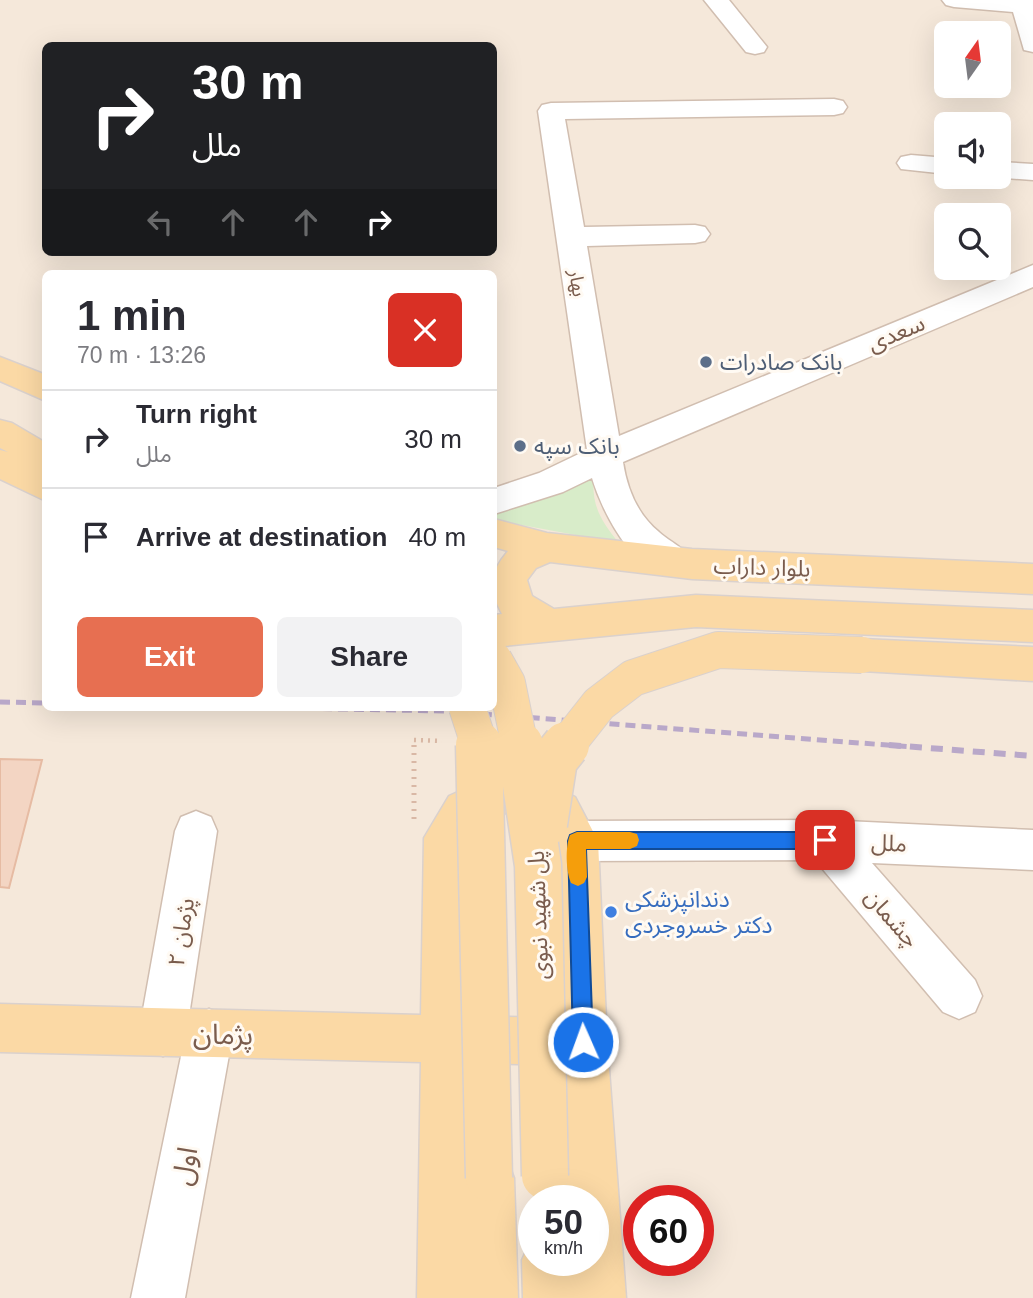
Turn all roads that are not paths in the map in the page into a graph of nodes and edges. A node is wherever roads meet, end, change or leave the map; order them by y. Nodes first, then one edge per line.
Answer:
1 (716, 0) edge
2 (954, 0) edge
3 (1026, 4) edge
4 (1033, 45) edge
5 (755, 47) dead end
6 (834, 107) dead end
7 (911, 163) dead end
8 (934, 165) edge
9 (1011, 171) edge
10 (1033, 172) edge
11 (695, 234) dead end
12 (570, 237) junction
13 (1033, 275) edge
14 (0, 342) edge
15 (42, 360) edge
16 (0, 368) edge
17 (42, 387) edge
18 (0, 432) edge
19 (605, 456) junction
20 (42, 457) edge
21 (0, 463) edge
22 (42, 486) edge
23 (497, 500) edge
24 (497, 534) edge
25 (547, 547) junction
26 (674, 562) junction
27 (1033, 579) edge
28 (548, 625) junction
29 (1033, 626) edge
30 (497, 631) edge
31 (1033, 664) edge
32 (497, 665) edge
33 (468, 711) edge
34 (196, 831) dead end
35 (825, 840) junction
36 (1033, 850) edge
37 (557, 853) junction
38 (959, 996) dead end
39 (0, 1028) edge
40 (186, 1033) junction
41 (446, 1039) junction
42 (583, 1042) junction
43 (545, 1185) edge
44 (549, 1276) edge
45 (158, 1298) edge
46 (444, 1298) edge
47 (491, 1298) edge
48 (550, 1298) edge
49 (599, 1298) edge

1 - 5 street
2 - 3 street
3 - 4 street
6 - 12 street, بهار
7 - 8 street
9 - 10 street
11 - 12 street
12 - 19 street, بهار
13 - 19 street, سعدی
14 - 15 main road
16 - 17 main road
18 - 20 main road
19 - 23 street, سعدی
19 - 26 street, بهار
21 - 22 main road
24 - 25 main road, بلوار داراب
25 - 26 main road, بلوار داراب
25 - 28 main road
26 - 27 main road, بلوار داراب
28 - 29 main road, بلوار داراب
28 - 30 main road, بلوار داراب
31 - 37 main road, bridge
32 - 37 main road, پل شهید نبوی, bridge
33 - 47 main road, bridge
34 - 40 street, پژمان ۲
35 - 36 street, ملل
35 - 37 street, ملل
35 - 38 street, چشمان
37 - 41 main road
37 - 42 main road
37 - 43 main road, پل شهید نبوی, bridge
39 - 40 main road, پژمان
40 - 41 main road, پژمان
40 - 45 street, اول
41 - 42 main road, پژمان
41 - 46 main road
42 - 49 main road
44 - 48 main road

